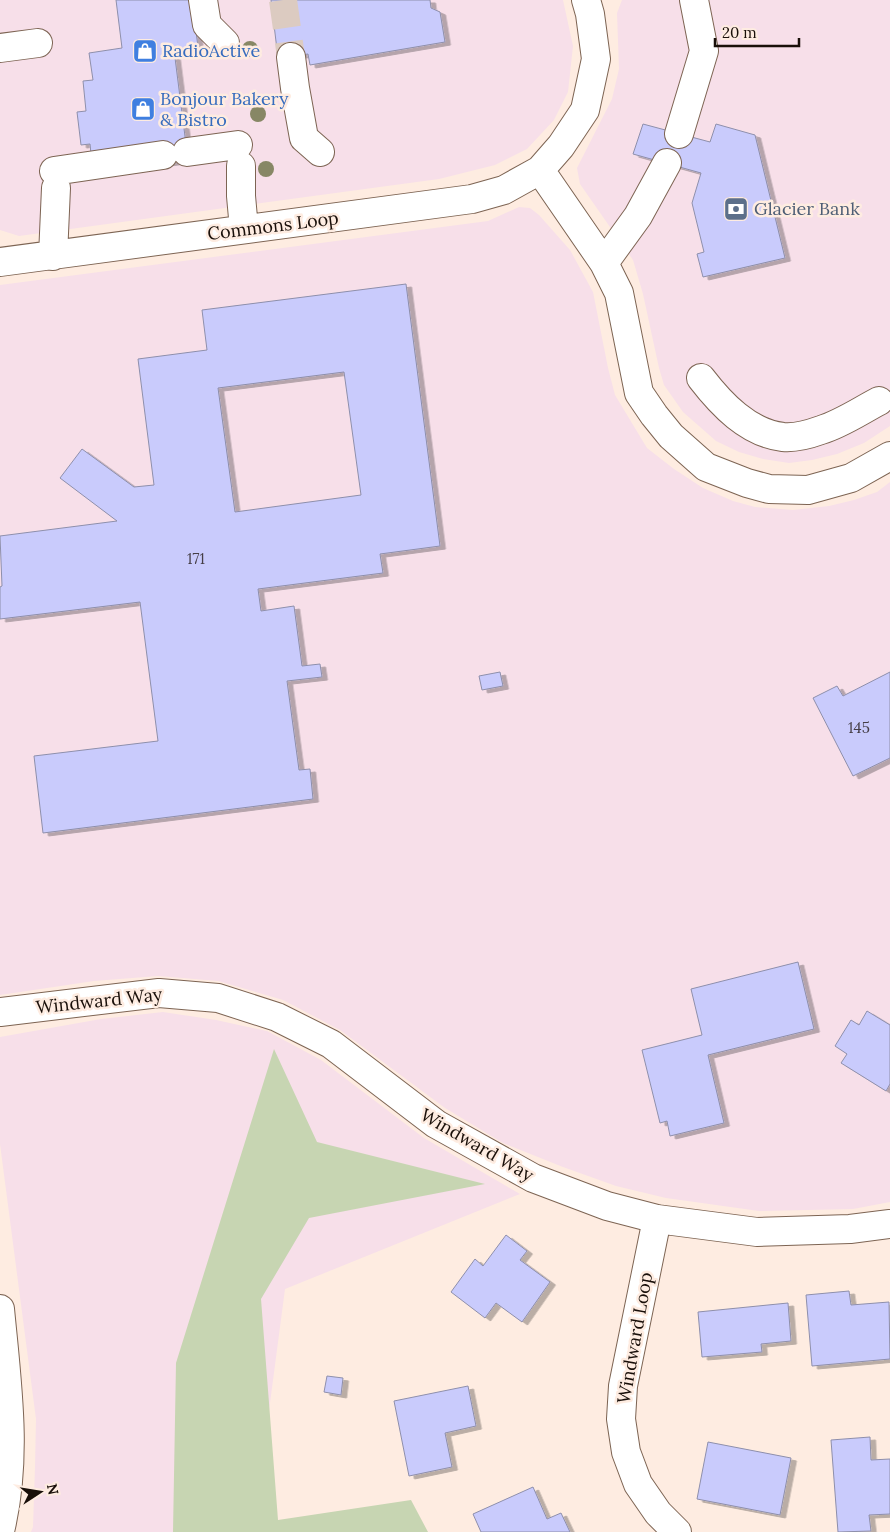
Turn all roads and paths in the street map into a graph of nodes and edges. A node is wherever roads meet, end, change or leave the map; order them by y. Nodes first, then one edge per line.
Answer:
1 (204, 0) edge
2 (586, 0) edge
3 (694, 0) edge
4 (38, 43) dead end
5 (225, 43) dead end
6 (0, 48) edge
7 (291, 57) tunnel mouth
8 (679, 134) dead end
9 (320, 152) dead end
10 (667, 163) dead end
11 (540, 170) junction
12 (244, 229) junction
13 (53, 256) junction
14 (0, 262) edge
15 (604, 264) junction
16 (701, 378) dead end
17 (879, 400) dead end
18 (890, 456) edge
19 (0, 1012) edge
20 (658, 1219) junction
21 (890, 1224) edge
22 (0, 1309) edge
23 (0, 1531) edge
24 (677, 1532) edge

1 - 5 street
2 - 11 street, Commons Loop
3 - 8 street
4 - 6 street
7 - 9 street
10 - 15 street
11 - 12 street, Commons Loop
11 - 15 street
12 - 13 street, Commons Loop
12 - 13 street
13 - 14 street, Commons Loop
15 - 18 street
16 - 17 street
19 - 20 street, Windward Way
20 - 21 street, Windward Way
20 - 24 street, Windward Loop
22 - 23 street

